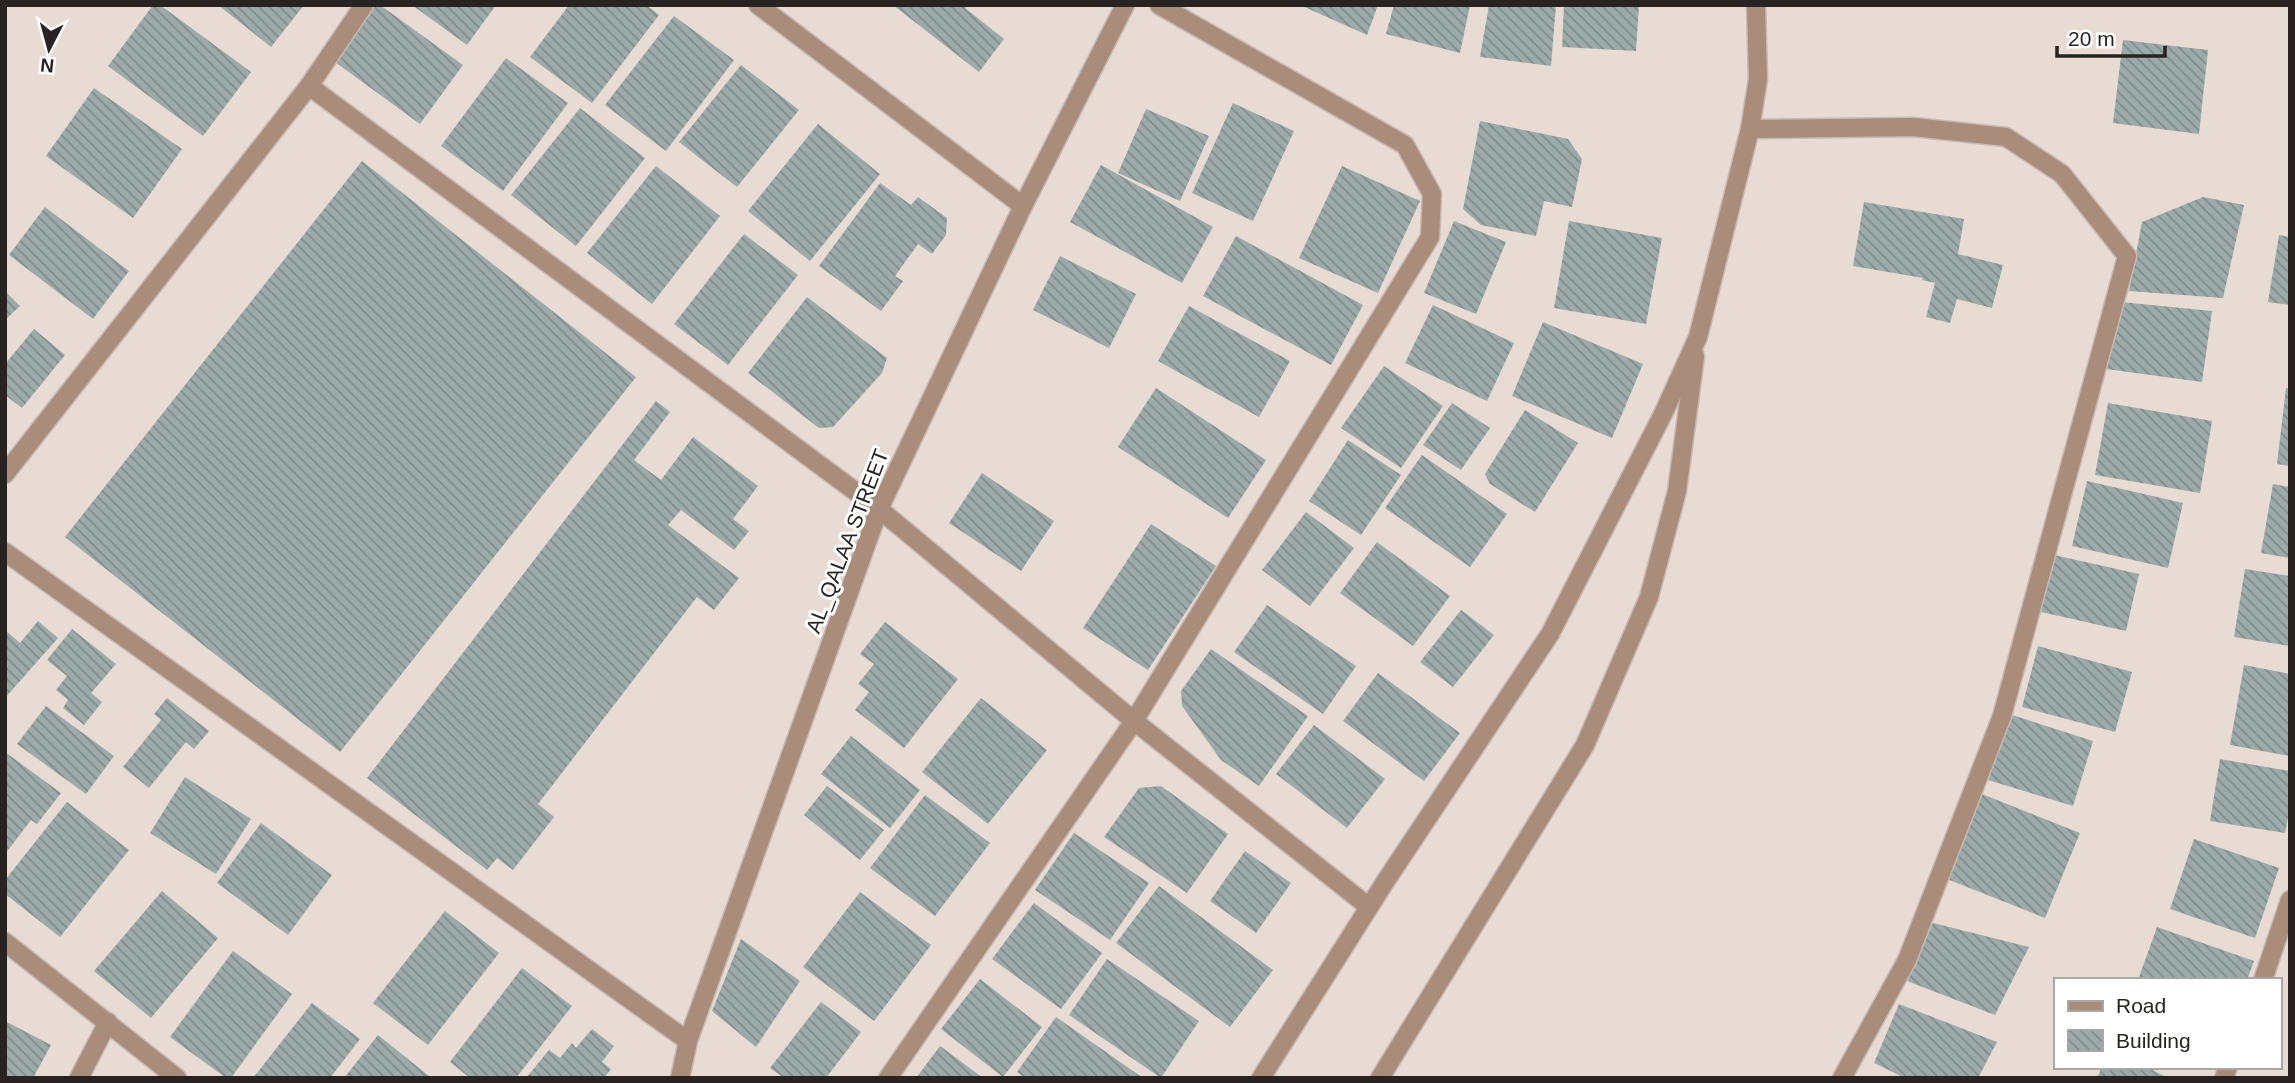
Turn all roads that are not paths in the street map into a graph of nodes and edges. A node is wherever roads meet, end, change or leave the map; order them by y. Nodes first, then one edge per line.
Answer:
1 (364, 5) edge
2 (758, 5) edge
3 (1125, 5) edge
4 (1159, 5) edge
5 (1756, 5) edge
6 (309, 86) junction
7 (1750, 129) junction
8 (1023, 206) junction
9 (1698, 337) junction
10 (5, 474) edge
11 (879, 509) junction
12 (5, 552) edge
13 (1134, 721) junction
14 (2290, 900) edge
15 (1369, 907) junction
16 (5, 942) edge
17 (2264, 978) edge
18 (107, 1023) junction
19 (688, 1041) junction
20 (79, 1078) edge
21 (177, 1078) edge
22 (680, 1078) edge
23 (888, 1078) edge
24 (1261, 1078) edge
25 (1380, 1078) edge
26 (1842, 1078) edge

1 - 6 street
2 - 8 street
3 - 8 street, AL_QALAA STREET
4 - 13 street
5 - 7 street
6 - 10 street
6 - 11 street
7 - 9 street
7 - 26 street
8 - 11 street, AL_QALAA STREET
9 - 15 street
9 - 25 street
11 - 13 street
11 - 19 street, AL_QALAA STREET
12 - 19 street
13 - 15 street
13 - 23 street
14 - 17 street
15 - 24 street
16 - 18 street
18 - 20 street
18 - 21 street
19 - 22 street, AL_QALAA STREET

